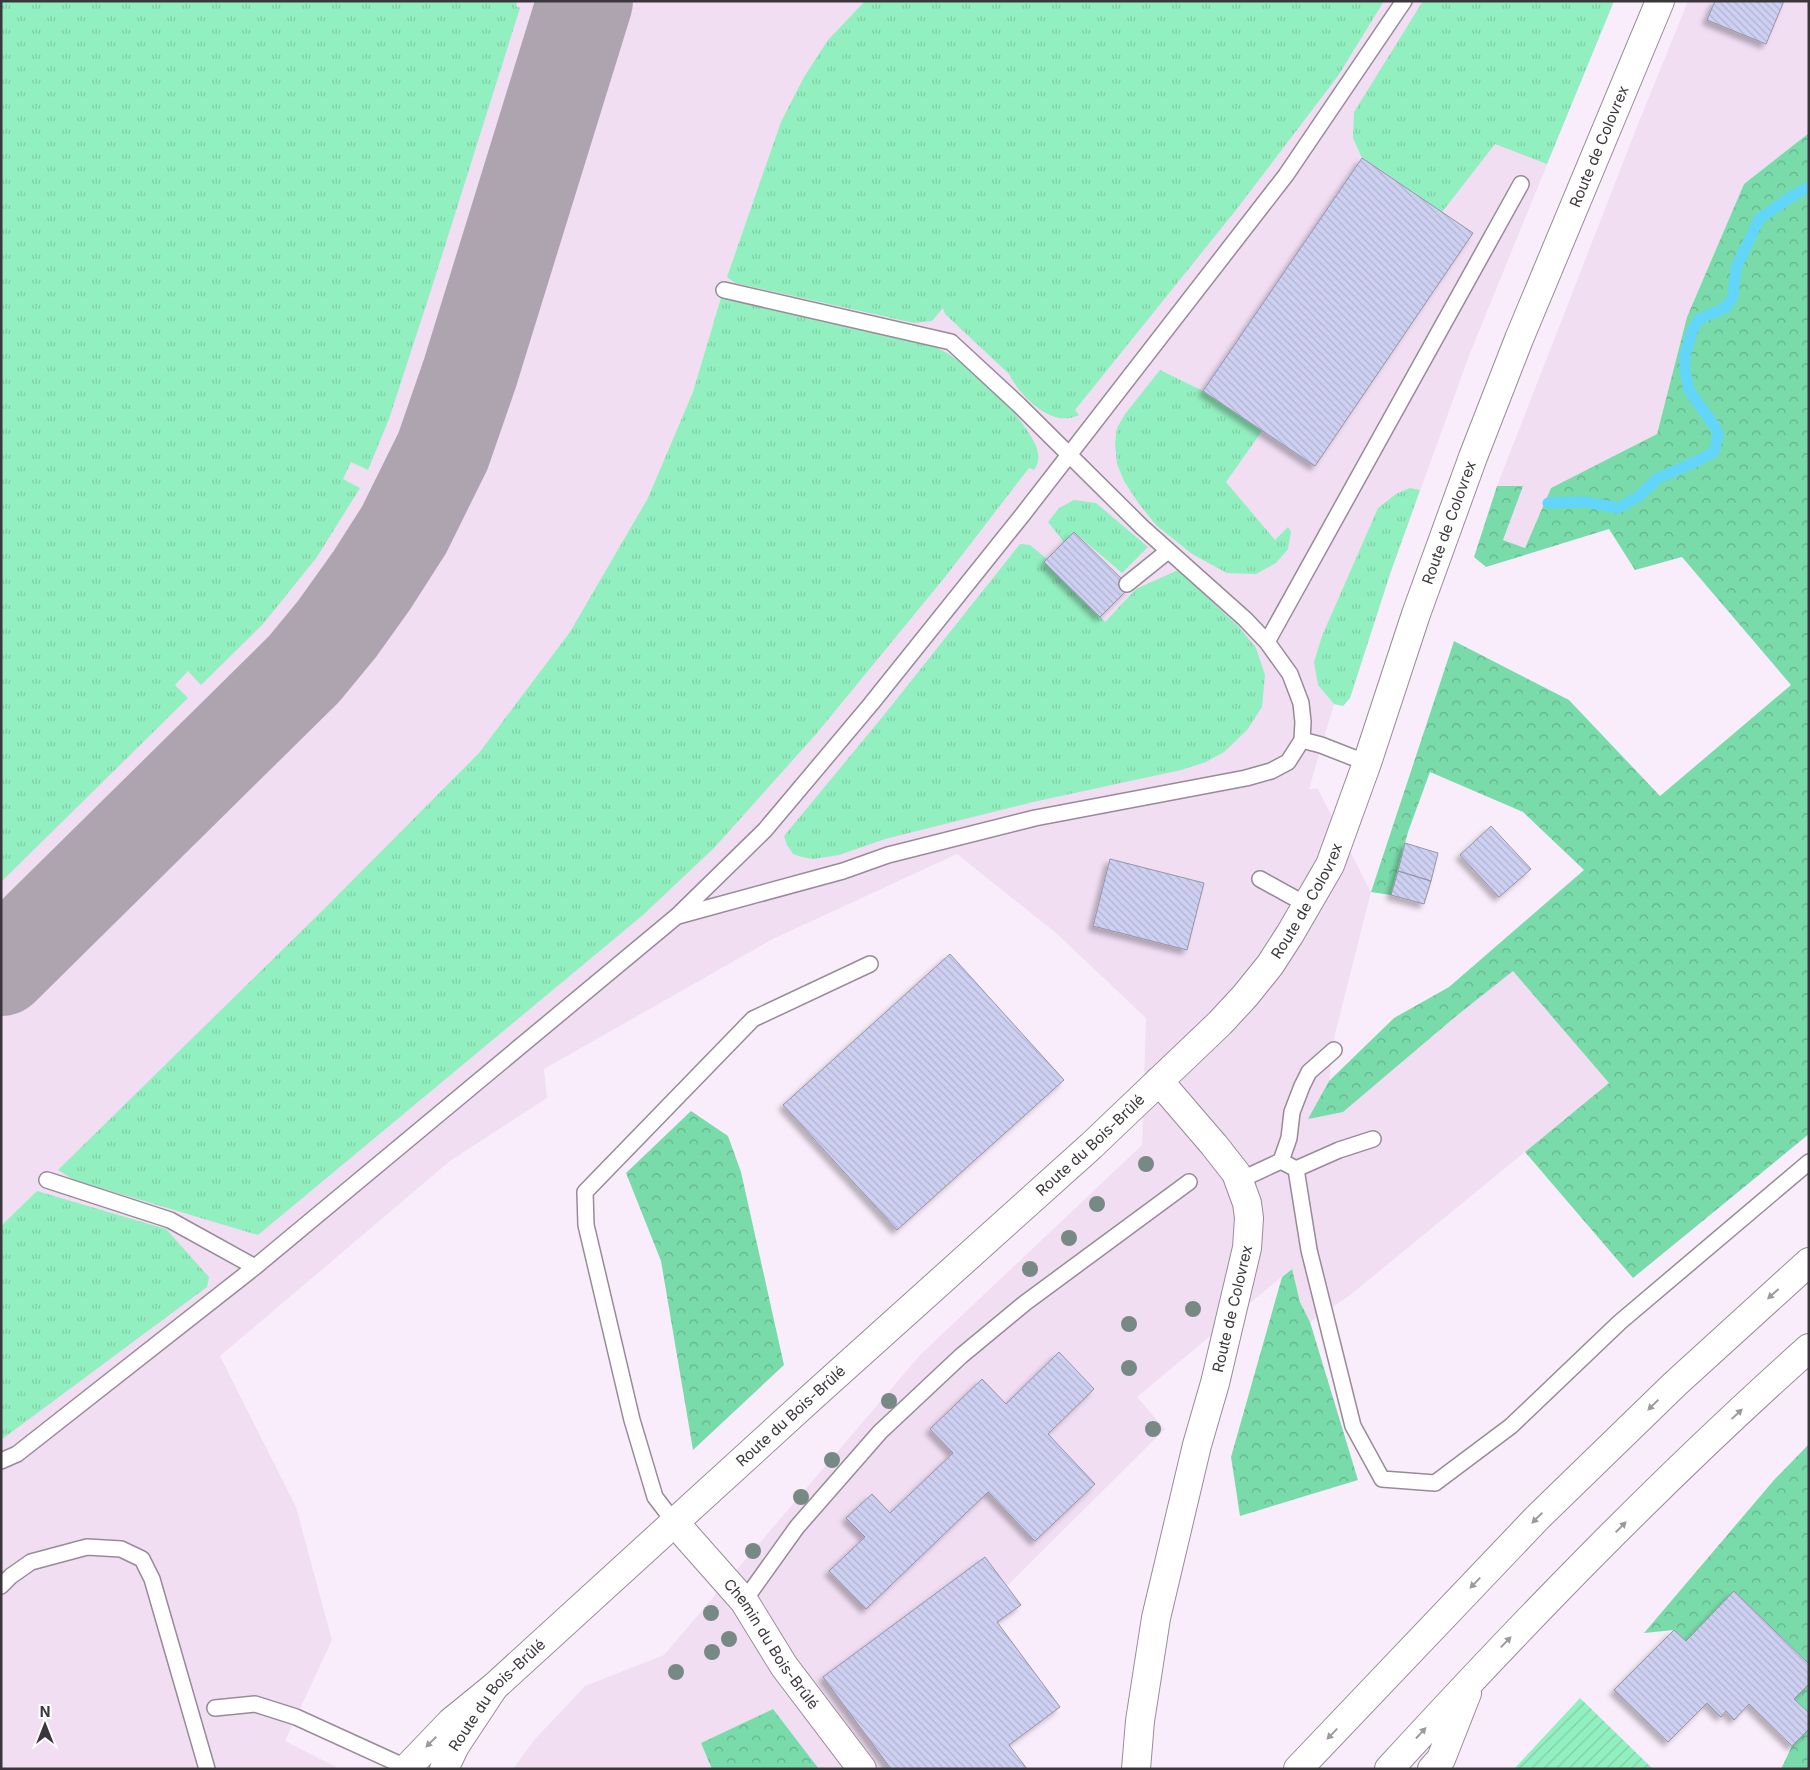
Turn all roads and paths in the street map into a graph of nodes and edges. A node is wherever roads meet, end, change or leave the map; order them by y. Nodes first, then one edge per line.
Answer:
1 (1404, 1) edge
2 (1660, 1) edge
3 (1520, 184) dead end
4 (724, 290) dead end
5 (1069, 456) junction
6 (1168, 551) junction
7 (1127, 584) dead end
8 (1267, 642) junction
9 (1302, 740) junction
10 (1367, 764) junction
11 (1260, 879) dead end
12 (1307, 905) junction
13 (677, 916) junction
14 (870, 964) dead end
15 (1334, 1050) dead end
16 (1159, 1081) junction
17 (1373, 1139) dead end
18 (1280, 1161) junction
19 (1809, 1162) edge
20 (1296, 1169) junction
21 (47, 1180) dead end
22 (1240, 1180) junction
23 (1189, 1182) dead end
24 (1809, 1262) edge
25 (255, 1267) junction
26 (1809, 1348) edge
27 (1, 1461) edge
28 (675, 1523) junction
29 (1, 1586) edge
30 (744, 1601) junction
31 (1472, 1677) junction
32 (494, 1687) junction
33 (214, 1708) dead end
34 (407, 1768) edge
35 (207, 1769) edge
36 (444, 1769) edge
37 (862, 1769) edge
38 (1136, 1769) edge
39 (1298, 1769) edge
40 (1388, 1769) edge
41 (1432, 1769) edge

1 - 5 lane
2 - 10 main road, Route de Colovrex
3 - 8 lane
4 - 5 lane
5 - 6 lane
5 - 13 lane
6 - 7 lane
6 - 8 lane
8 - 9 lane
9 - 10 lane
9 - 13 lane
10 - 12 main road, Route de Colovrex
11 - 12 lane
12 - 16 main road, Route de Colovrex
13 - 25 lane
14 - 28 lane
15 - 18 lane
16 - 22 main road, Route de Colovrex
16 - 28 main road, Route du Bois-Brûlé
17 - 20 lane
18 - 20 lane
18 - 22 lane
19 - 20 lane
21 - 25 lane
22 - 38 main road, Route de Colovrex
23 - 30 lane
24 -> 39 main road
25 - 27 lane
31 -> 26 main road
28 - 30 main road, Chemin du Bois-Brûlé
28 - 32 main road, Route du Bois-Brûlé
29 - 35 lane
30 - 37 main road, Chemin du Bois-Brûlé
40 -> 31 main road
31 - 41 main road
32 -> 34 main road
32 - 36 main road, Route du Bois-Brûlé
33 - 34 lane

